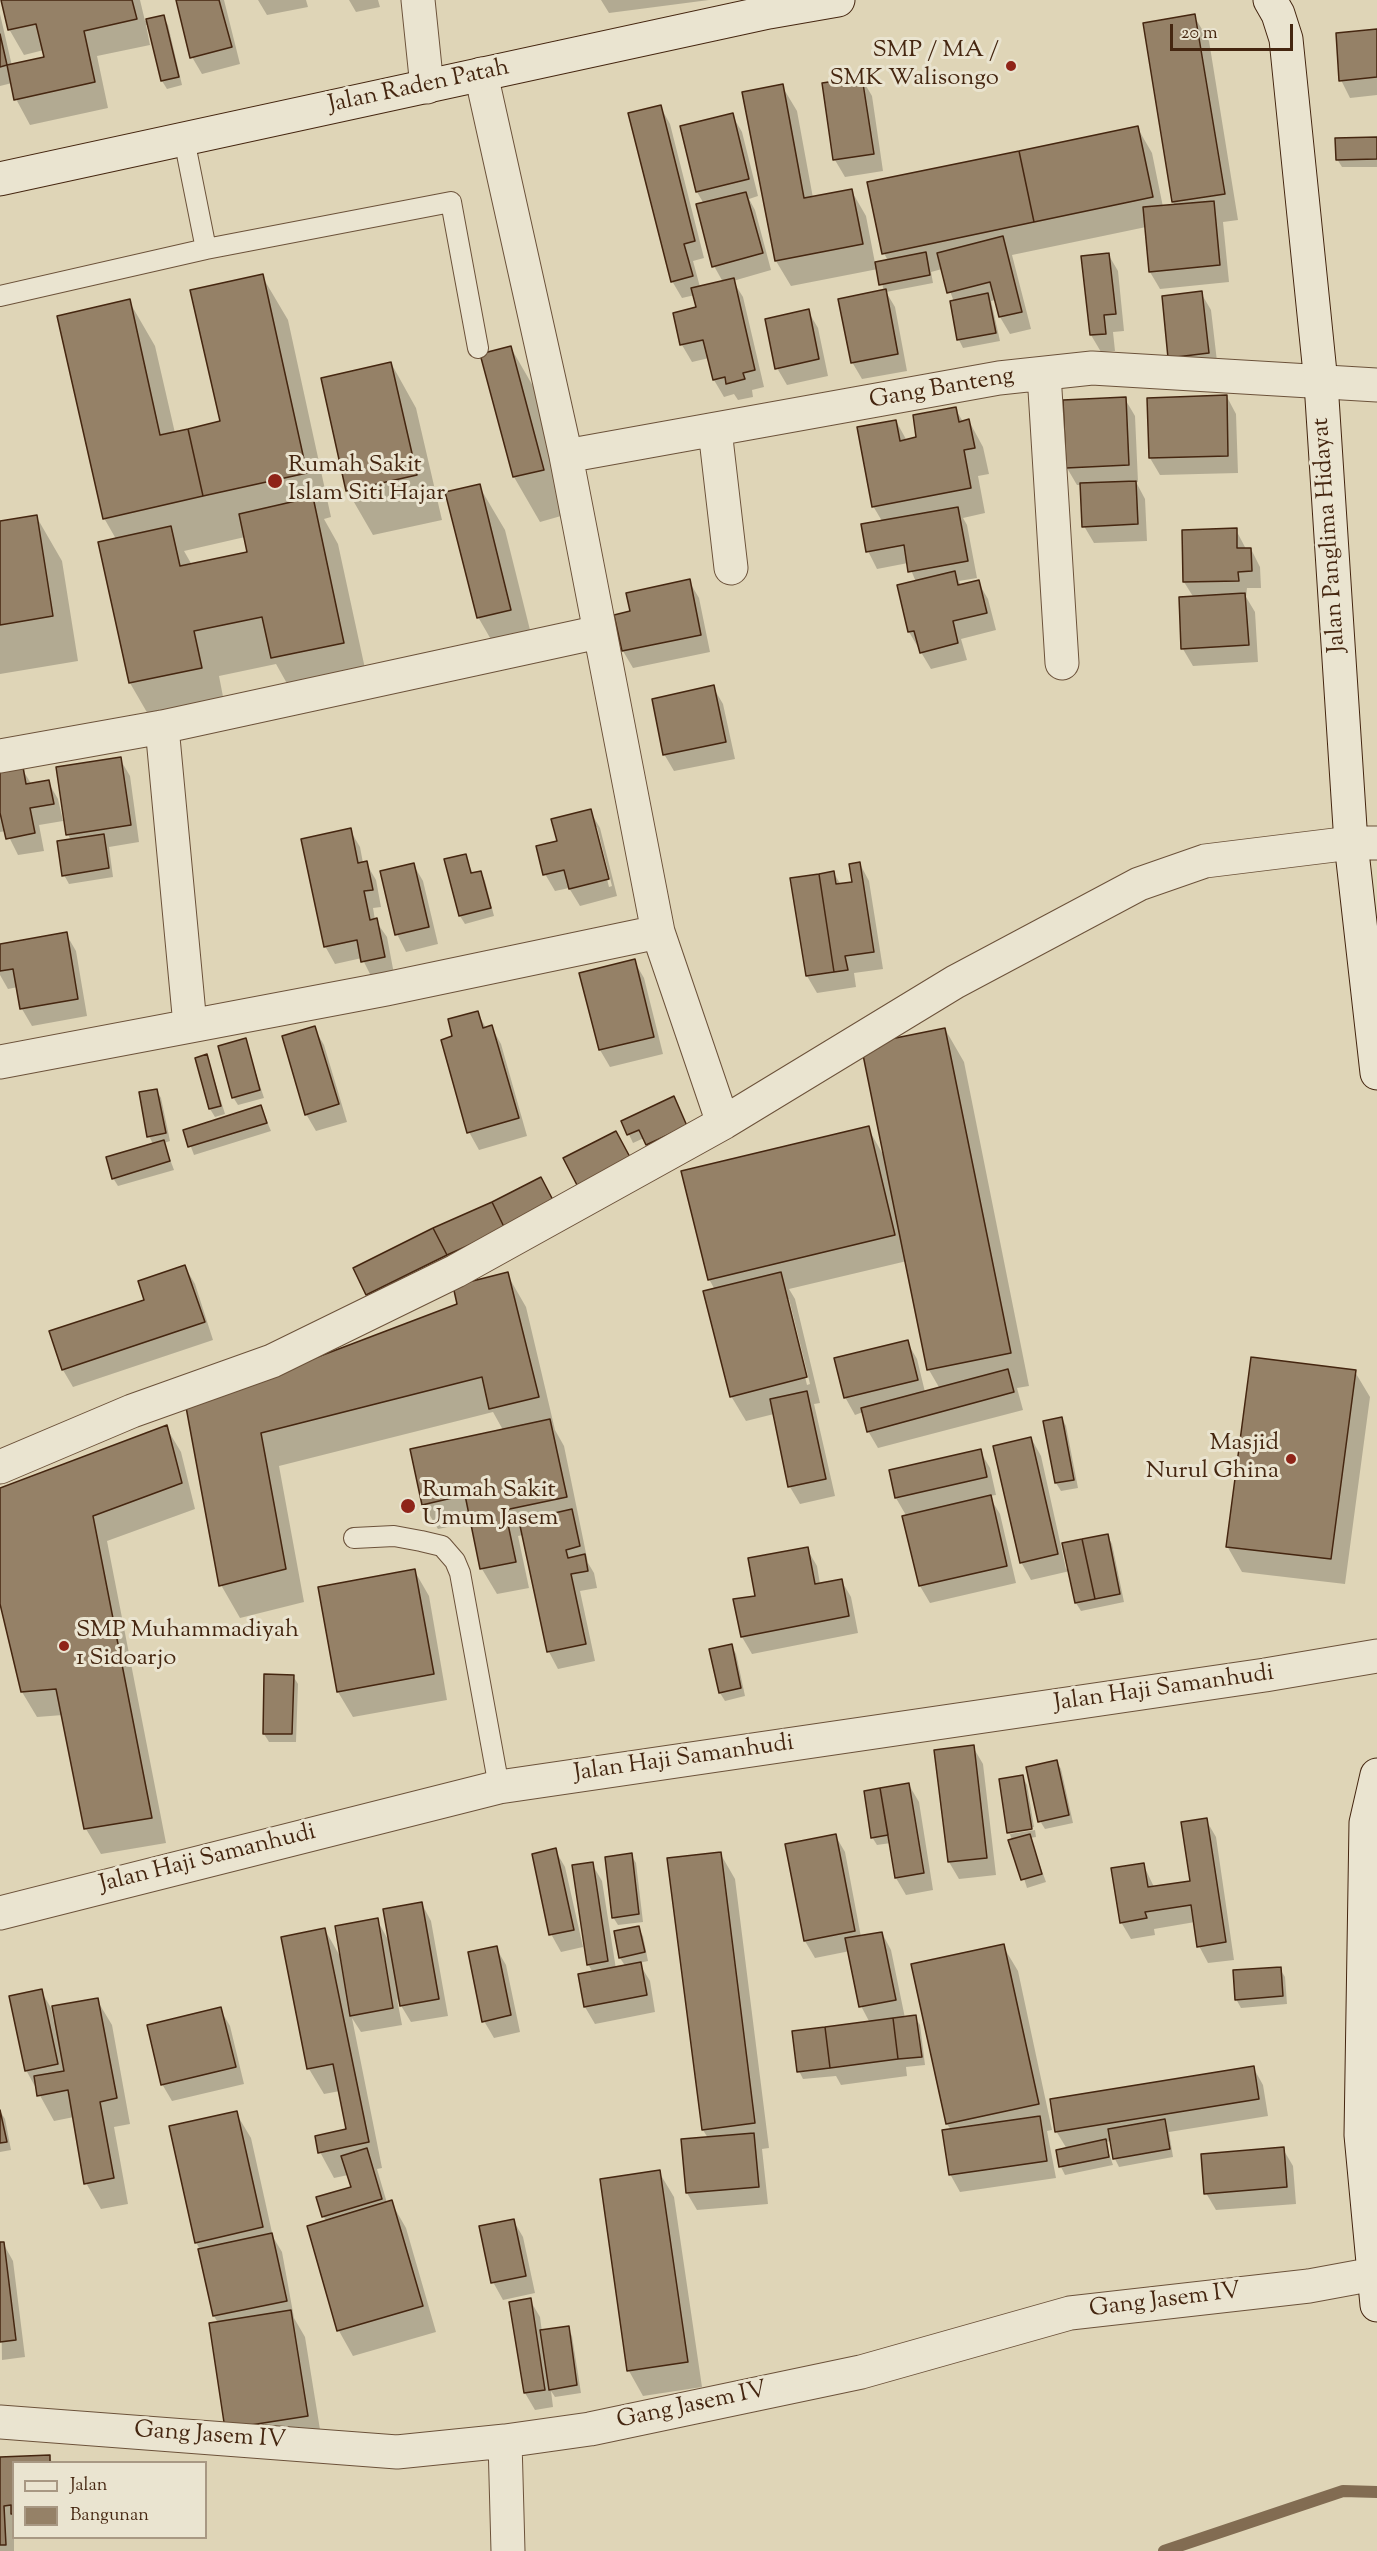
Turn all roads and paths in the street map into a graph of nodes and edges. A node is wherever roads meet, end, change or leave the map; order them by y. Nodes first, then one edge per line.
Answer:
1 (418, 0) edge
2 (838, 0) edge
3 (1270, 0) edge
4 (1289, 0) edge
5 (1286, 39) junction
6 (481, 74) junction
7 (427, 87) junction
8 (183, 140) junction
9 (0, 179) edge
10 (206, 249) junction
11 (0, 296) edge
12 (478, 348) dead end
13 (1044, 374) junction
14 (1321, 383) junction
15 (1377, 385) edge
16 (715, 430) junction
17 (566, 456) junction
18 (731, 568) dead end
19 (599, 632) junction
20 (1062, 663) dead end
21 (162, 727) junction
22 (0, 756) edge
23 (1364, 843) edge
24 (658, 932) junction
25 (190, 1025) junction
26 (0, 1062) edge
27 (1377, 1073) edge
28 (723, 1123) junction
29 (0, 1467) edge
30 (354, 1538) dead end
31 (1377, 1656) edge
32 (1377, 1775) edge
33 (499, 1787) junction
34 (0, 1913) edge
35 (1369, 2134) edge
36 (1376, 2285) edge
37 (0, 2422) edge
38 (505, 2441) junction
39 (508, 2551) edge

1 - 7 street
2 - 6 street, Jalan Raden Patah
3 - 5 street, Jalan Panglima Hidayat
4 - 5 street
5 - 14 street, Jalan Panglima Hidayat
6 - 7 street, Jalan Raden Patah
6 - 17 street
7 - 8 street, Jalan Raden Patah
8 - 9 street, Jalan Raden Patah
8 - 10 lane
10 - 11 lane
10 - 12 lane
13 - 14 street, Gang Banteng
13 - 16 street, Gang Banteng
13 - 20 street
14 - 15 street, Gang Banteng
14 - 23 street, Jalan Panglima Hidayat
16 - 17 street, Gang Banteng
16 - 18 street
17 - 19 street
19 - 21 street
19 - 24 street
21 - 22 street
21 - 25 street
23 - 27 street, Jalan Panglima Hidayat
23 - 28 street
24 - 25 street
24 - 28 street
25 - 26 street
28 - 29 street
30 - 33 lane
31 - 33 street, Jalan Haji Samanhudi
32 - 35 street
33 - 34 street, Jalan Haji Samanhudi
35 - 36 street
36 - 38 street, Gang Jasem IV
37 - 38 street, Gang Jasem IV
38 - 39 street

